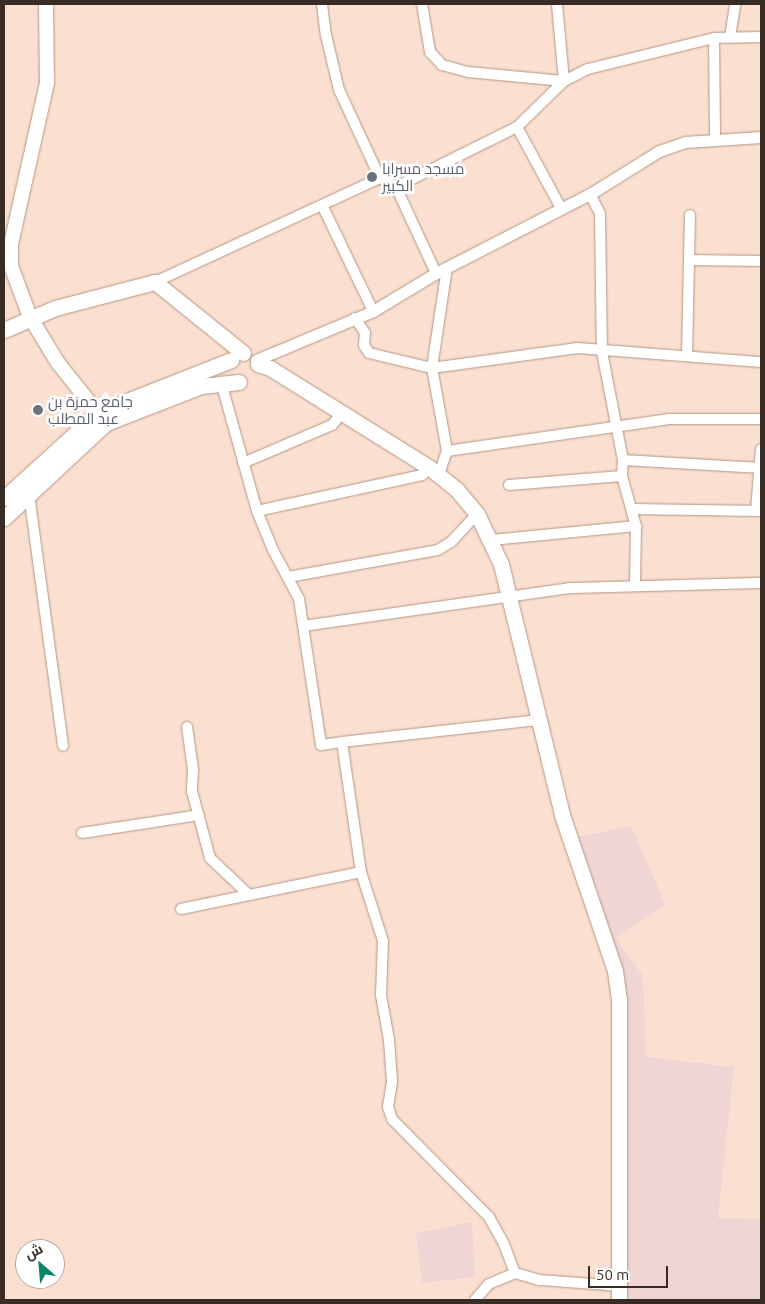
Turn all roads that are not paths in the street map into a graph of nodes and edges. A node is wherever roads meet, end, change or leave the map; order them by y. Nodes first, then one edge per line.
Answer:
1 (46, 4) edge
2 (322, 4) edge
3 (422, 4) edge
4 (557, 4) edge
5 (735, 4) edge
6 (730, 37) junction
7 (761, 37) edge
8 (714, 38) junction
9 (564, 82) junction
10 (517, 127) junction
11 (761, 137) edge
12 (715, 138) junction
13 (380, 178) junction
14 (396, 187) junction
15 (590, 194) junction
16 (323, 207) junction
17 (561, 208) junction
18 (690, 214) dead end
19 (689, 260) junction
20 (761, 260) edge
21 (7, 265) edge
22 (447, 268) junction
23 (436, 273) junction
24 (155, 282) junction
25 (372, 311) junction
26 (30, 317) junction
27 (355, 318) junction
28 (4, 330) edge
29 (602, 352) junction
30 (686, 356) junction
31 (247, 359) junction
32 (761, 362) edge
33 (432, 368) junction
34 (221, 382) junction
35 (240, 382) junction
36 (342, 413) junction
37 (102, 418) junction
38 (761, 419) edge
39 (617, 425) junction
40 (761, 450) edge
41 (447, 451) junction
42 (623, 460) junction
43 (244, 463) junction
44 (760, 468) edge
45 (435, 472) junction
46 (622, 476) junction
47 (509, 484) dead end
48 (29, 494) junction
49 (4, 498) edge
50 (632, 509) junction
51 (257, 511) junction
52 (758, 511) edge
53 (477, 514) junction
54 (4, 518) edge
55 (636, 526) junction
56 (491, 540) junction
57 (288, 578) junction
58 (761, 583) edge
59 (635, 585) junction
60 (511, 595) junction
61 (303, 626) junction
62 (537, 720) junction
63 (187, 727) dead end
64 (342, 742) junction
65 (63, 746) dead end
66 (198, 816) junction
67 (82, 833) dead end
68 (361, 872) junction
69 (249, 895) junction
70 (181, 909) dead end
71 (515, 1273) junction
72 (619, 1293) edge
73 (475, 1300) edge

1 - 21 main road
2 - 13 street
3 - 9 street
4 - 9 street
5 - 6 street
6 - 7 street
6 - 8 street
8 - 9 street
8 - 12 street
9 - 10 street
10 - 14 street
10 - 17 street
11 - 12 street
12 - 15 street
13 - 14 street
13 - 16 street
14 - 23 street
15 - 17 street
15 - 29 street
16 - 24 street
16 - 25 street
17 - 22 street
18 - 19 street
19 - 20 street
19 - 30 street
21 - 26 main road
22 - 23 street
22 - 33 street
23 - 25 street
24 - 26 main road
24 - 31 main road
25 - 27 street
26 - 28 main road
26 - 37 main road
27 - 31 street
27 - 33 street
29 - 30 street
29 - 33 street
29 - 39 street
30 - 32 street
31 - 35 main road
31 - 35 main road
31 - 36 main road
31 - 37 main road
33 - 41 street
34 - 35 main road
34 - 37 main road
34 - 43 street
36 - 43 street
36 - 45 main road
37 - 48 main road
37 - 49 main road
38 - 39 street
39 - 41 street
39 - 42 street
40 - 44 street
41 - 45 street
42 - 44 street
42 - 46 street
43 - 51 street
44 - 52 street
45 - 51 street
45 - 53 main road
46 - 47 street
46 - 50 street
48 - 54 main road
48 - 65 street
50 - 52 street
50 - 55 street
51 - 57 street
53 - 56 main road
53 - 57 street
55 - 56 street
55 - 59 street
56 - 60 main road
57 - 61 street
58 - 59 street
59 - 60 street
60 - 61 street
60 - 62 main road
61 - 64 street
62 - 64 street
62 - 72 main road
63 - 66 street
64 - 68 street
66 - 67 street
66 - 69 street
68 - 69 street
68 - 71 street
69 - 70 street
71 - 72 street
71 - 73 street

